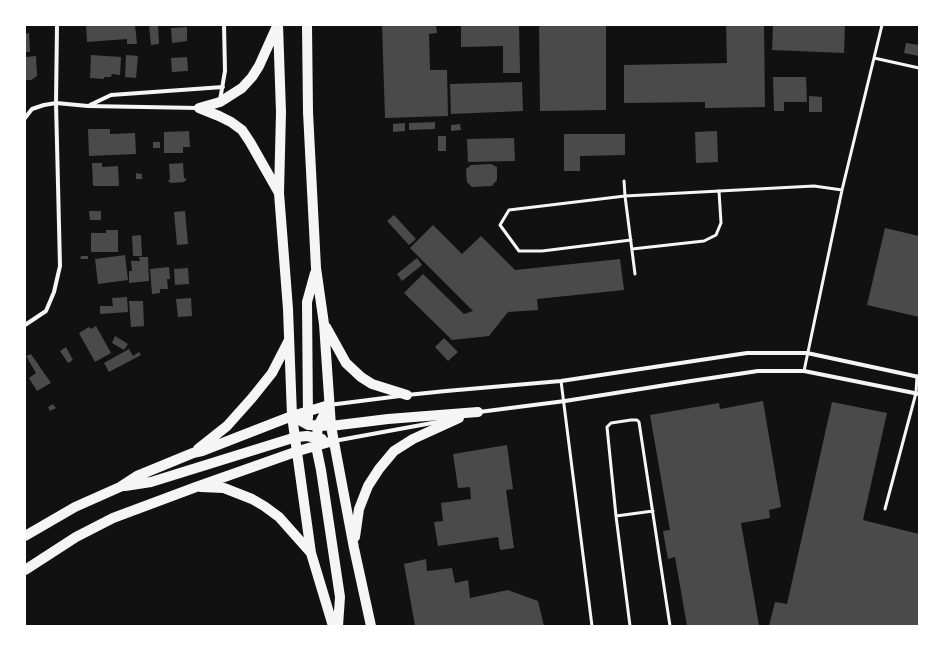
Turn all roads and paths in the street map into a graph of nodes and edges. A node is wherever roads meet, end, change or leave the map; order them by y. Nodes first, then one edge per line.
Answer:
1 (57, 25) edge
2 (224, 25) edge
3 (278, 25) edge
4 (307, 25) edge
5 (882, 25) edge
6 (874, 58) junction
7 (919, 68) edge
8 (223, 87) junction
9 (220, 102) junction
10 (56, 103) junction
11 (88, 106) junction
12 (199, 108) junction
13 (25, 118) edge
14 (624, 181) dead end
15 (842, 190) junction
16 (719, 191) junction
17 (279, 193) junction
18 (625, 196) junction
19 (631, 240) junction
20 (632, 249) junction
21 (316, 268) junction
22 (635, 274) dead end
23 (324, 324) junction
24 (25, 326) edge
25 (290, 338) junction
26 (807, 353) junction
27 (804, 371) junction
28 (918, 377) edge
29 (561, 381) junction
30 (918, 393) edge
31 (407, 395) junction
32 (565, 401) junction
33 (329, 405) junction
34 (308, 411) junction
35 (478, 412) junction
36 (292, 416) junction
37 (459, 418) junction
38 (308, 425) junction
39 (318, 426) junction
40 (331, 426) junction
41 (296, 438) junction
42 (313, 440) junction
43 (333, 441) junction
44 (298, 451) junction
45 (193, 453) junction
46 (120, 487) junction
47 (196, 487) junction
48 (885, 509) dead end
49 (653, 511) junction
50 (616, 516) junction
51 (25, 536) edge
52 (354, 548) junction
53 (311, 553) junction
54 (25, 570) edge
55 (333, 626) edge
56 (338, 626) edge
57 (370, 626) edge
58 (592, 626) edge
59 (630, 626) edge
60 (670, 626) edge

1 - 10 street
2 - 8 street
3 - 9 main road
3 - 17 main road
4 - 21 main road
5 - 6 lane
6 - 7 lane
6 - 15 lane
8 - 9 street
8 - 11 street
9 - 12 main road
10 - 11 street
10 - 13 street
10 - 24 street
11 - 12 street
12 - 17 main road
14 - 18 lane
15 - 16 lane
15 - 26 lane
16 - 18 lane
16 - 20 lane
17 - 25 main road
18 - 19 lane
18 - 19 lane
19 - 20 lane
20 - 22 lane
21 - 23 main road
21 - 34 main road
23 - 31 main road
23 - 33 main road
25 - 36 main road
25 - 45 main road
26 - 27 lane
26 - 28 street
26 - 29 street
27 - 30 street
27 - 32 street
28 - 30 lane
29 - 31 street
29 - 32 lane
30 - 48 lane
31 - 33 street
32 - 35 street
32 - 58 lane
33 - 34 main road
33 - 39 main road
33 - 40 main road
34 - 36 main road
34 - 38 main road
35 - 37 street
35 - 40 main road
36 - 38 main road
36 - 41 main road
36 - 45 main road
37 - 43 street
37 - 52 main road
38 - 39 main road
38 - 42 main road
39 - 40 main road
39 - 42 main road
40 - 43 main road
41 - 42 main road
41 - 44 main road
41 - 46 main road
42 - 43 main road
42 - 44 main road
42 - 56 main road
43 - 52 main road
44 - 47 main road
44 - 53 main road
45 - 46 main road
46 - 51 main road
47 - 53 main road
47 - 54 main road
49 - 50 lane
49 - 50 lane
49 - 60 lane
50 - 59 lane
52 - 57 main road
53 - 55 main road

